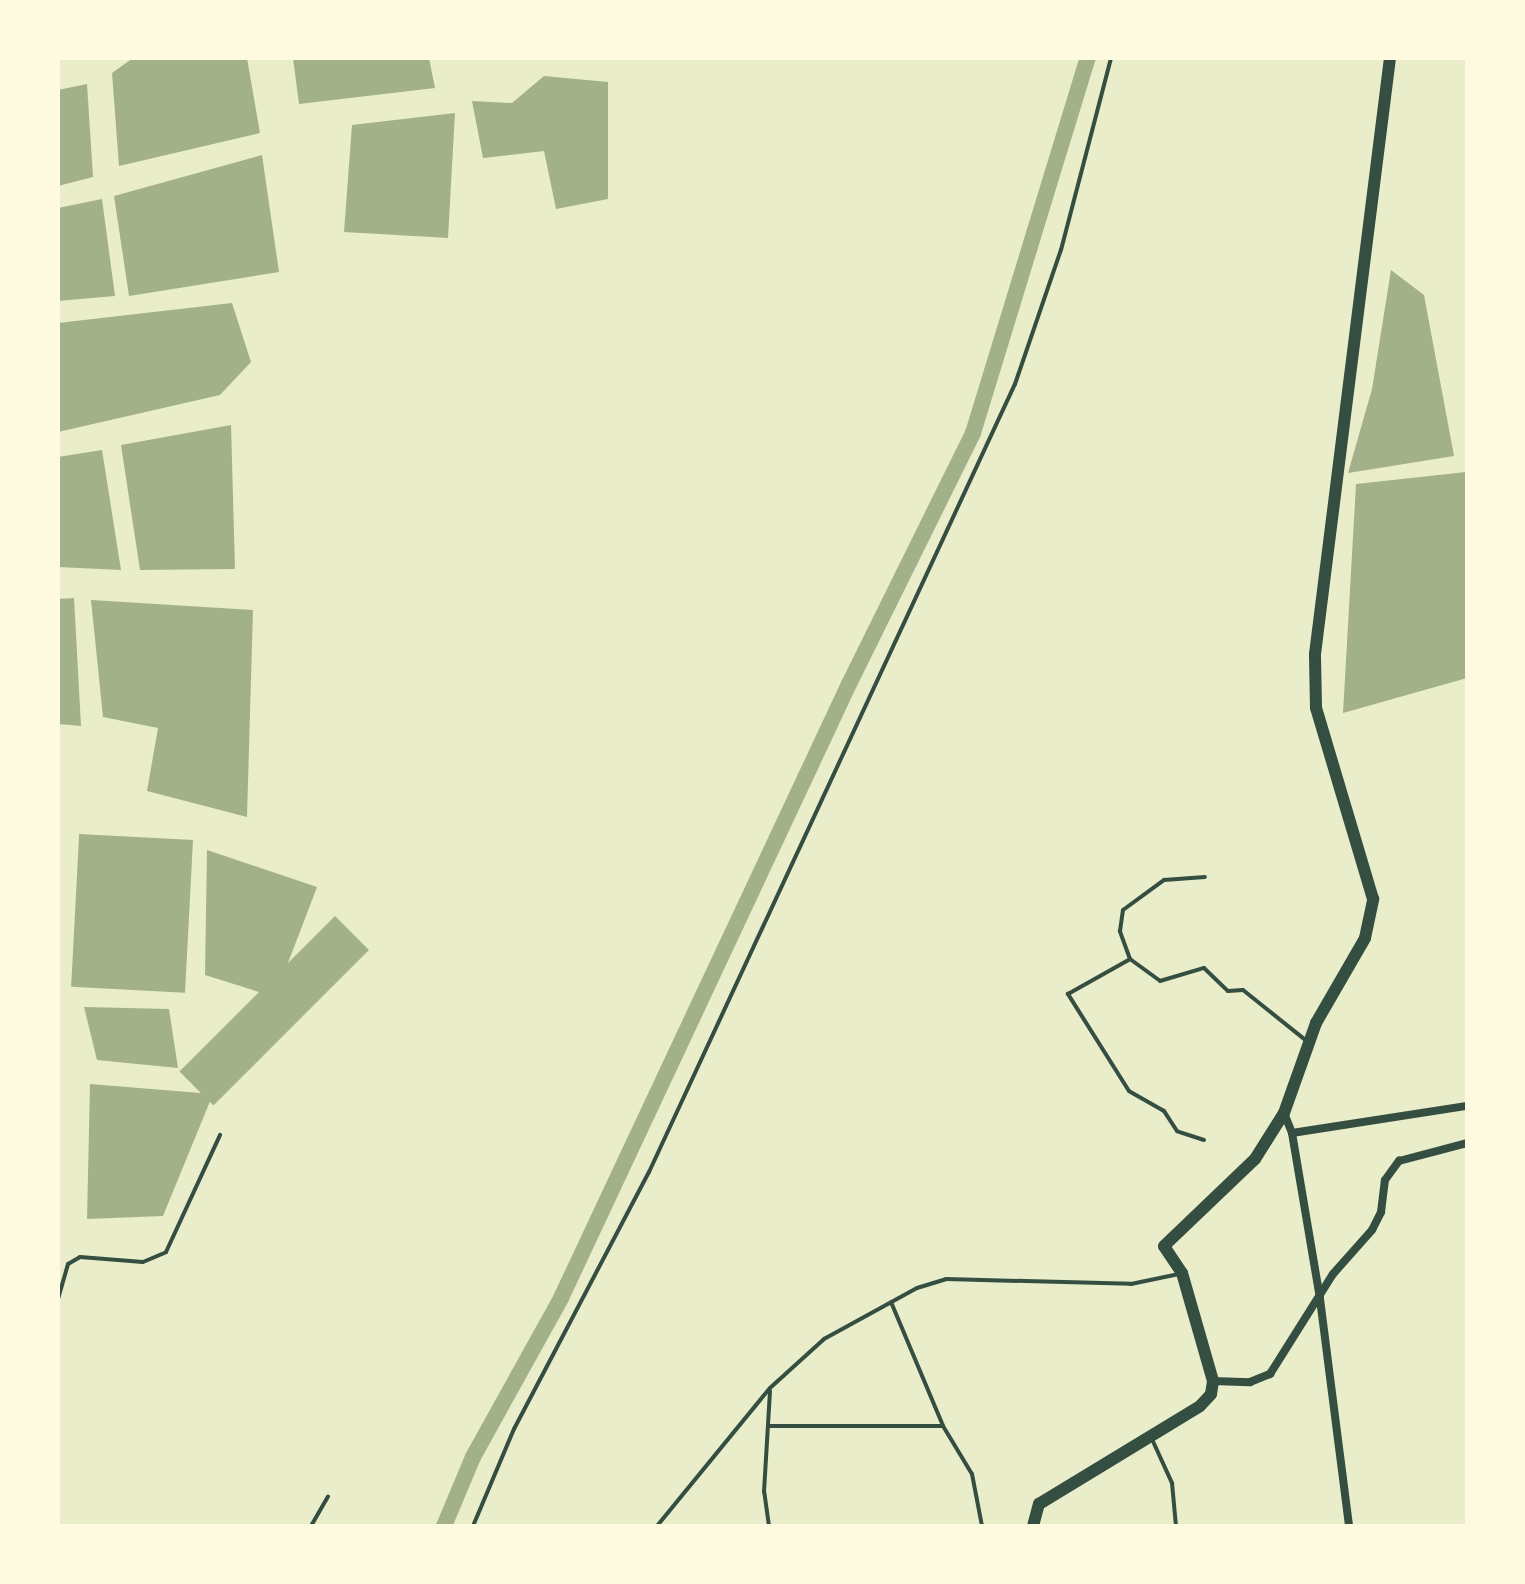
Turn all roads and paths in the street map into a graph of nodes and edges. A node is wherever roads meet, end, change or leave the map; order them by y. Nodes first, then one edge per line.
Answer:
1 (1111, 58) edge
2 (1390, 58) edge
3 (1205, 877) dead end
4 (1130, 959) junction
5 (1310, 1043) junction
6 (1467, 1106) edge
7 (1284, 1113) junction
8 (1292, 1133) junction
9 (220, 1135) dead end
10 (1204, 1140) dead end
11 (1467, 1143) edge
12 (1182, 1273) junction
13 (58, 1299) edge
14 (1320, 1299) junction
15 (891, 1302) junction
16 (1213, 1381) junction
17 (770, 1388) junction
18 (768, 1426) junction
19 (943, 1426) junction
20 (1151, 1436) junction
21 (328, 1496) dead end
22 (311, 1526) edge
23 (473, 1526) edge
24 (657, 1526) edge
25 (769, 1526) edge
26 (982, 1526) edge
27 (1033, 1526) edge
28 (1176, 1526) edge
29 (1349, 1526) edge

1 - 23 lane
2 - 5 main road
3 - 4 lane
4 - 5 lane
4 - 10 lane
5 - 7 main road
6 - 8 street
7 - 8 street
7 - 12 main road
8 - 14 street
9 - 13 lane
11 - 14 street
12 - 15 lane
12 - 16 main road
14 - 16 street
14 - 29 street
15 - 17 lane
15 - 19 lane
16 - 20 main road
17 - 18 lane
17 - 24 lane
18 - 19 lane
18 - 25 lane
19 - 26 lane
20 - 27 main road
20 - 28 lane
21 - 22 lane

